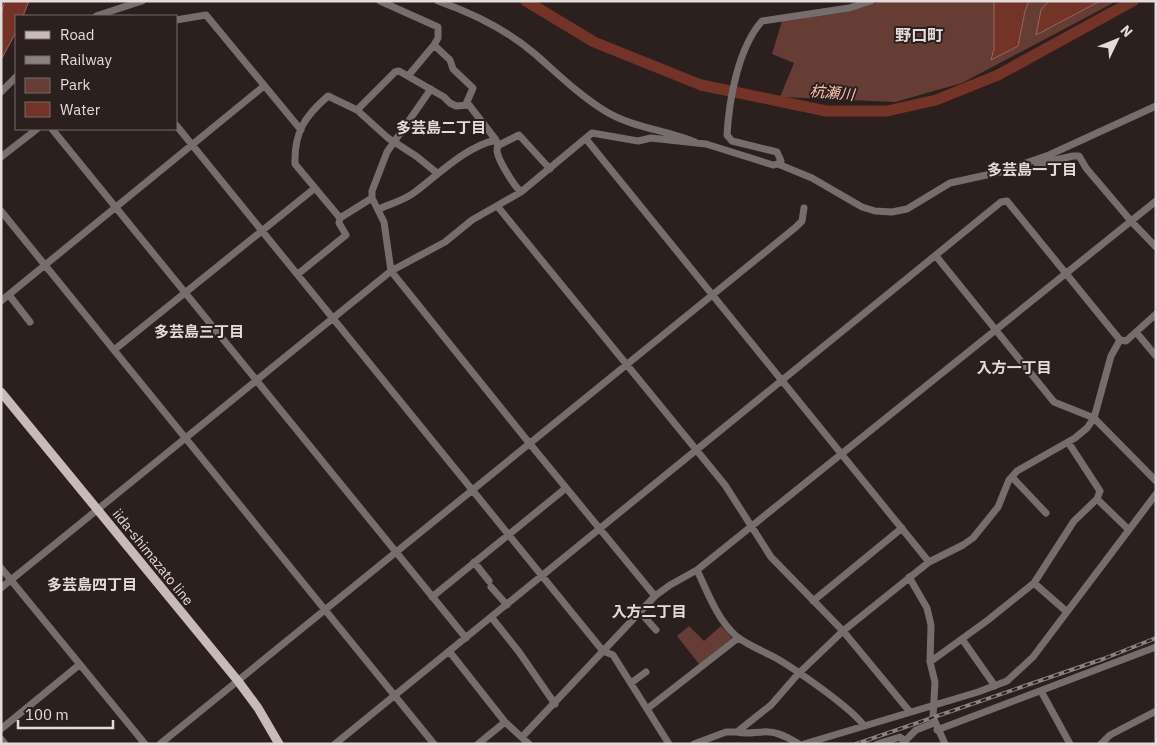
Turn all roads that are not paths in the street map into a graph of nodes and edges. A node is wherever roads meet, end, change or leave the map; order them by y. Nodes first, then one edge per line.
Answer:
1 (142, 1) edge
2 (380, 1) edge
3 (438, 1) edge
4 (872, 1) edge
5 (99, 15) edge
6 (178, 20) edge
7 (434, 45) junction
8 (408, 76) junction
9 (15, 78) edge
10 (264, 86) junction
11 (431, 89) junction
12 (1, 92) edge
13 (466, 104) junction
14 (1156, 106) edge
15 (357, 110) junction
16 (178, 127) edge
17 (36, 130) edge
18 (53, 130) edge
19 (301, 130) junction
20 (586, 139) junction
21 (395, 141) junction
22 (497, 142) junction
23 (698, 143) junction
24 (193, 145) junction
25 (1, 157) edge
26 (778, 164) junction
27 (1019, 167) junction
28 (550, 169) junction
29 (437, 173) junction
30 (316, 188) junction
31 (521, 192) junction
32 (372, 198) junction
33 (1156, 202) edge
34 (498, 207) junction
35 (116, 208) junction
36 (804, 208) dead end
37 (379, 209) junction
38 (1, 211) edge
39 (340, 218) junction
40 (1131, 221) junction
41 (263, 231) junction
42 (1156, 247) edge
43 (936, 256) junction
44 (45, 265) junction
45 (392, 271) junction
46 (298, 274) junction
47 (1067, 274) junction
48 (186, 293) junction
49 (712, 294) junction
50 (9, 295) junction
51 (1, 301) edge
52 (1156, 314) edge
53 (334, 318) junction
54 (30, 322) dead end
55 (995, 329) junction
56 (1136, 332) junction
57 (1120, 340) junction
58 (114, 350) junction
59 (1156, 356) edge
60 (626, 366) junction
61 (257, 380) junction
62 (782, 380) junction
63 (1, 392) edge
64 (1094, 418) junction
65 (186, 438) junction
66 (1068, 442) junction
67 (530, 444) junction
68 (696, 450) junction
69 (842, 453) junction
70 (1012, 477) junction
71 (1156, 481) edge
72 (566, 488) junction
73 (472, 490) junction
74 (1156, 494) edge
75 (1097, 499) junction
76 (97, 510) junction
77 (1046, 513) dead end
78 (752, 526) junction
79 (902, 528) junction
80 (601, 529) junction
81 (1128, 529) junction
82 (508, 534) junction
83 (396, 552) junction
84 (474, 562) junction
85 (930, 562) junction
86 (1, 568) edge
87 (697, 570) junction
88 (543, 576) junction
89 (909, 577) junction
90 (11, 580) junction
91 (1034, 583) junction
92 (1, 588) edge
93 (655, 596) junction
94 (432, 597) junction
95 (813, 600) junction
96 (507, 605) junction
97 (325, 610) junction
98 (1066, 611) junction
99 (640, 612) junction
100 (492, 618) junction
101 (656, 630) dead end
102 (843, 631) junction
103 (466, 638) junction
104 (738, 638) junction
105 (962, 639) junction
106 (1156, 647) edge
107 (449, 651) junction
108 (603, 651) junction
109 (930, 662) junction
110 (79, 664) junction
111 (646, 672) dead end
112 (798, 674) junction
113 (238, 681) junction
114 (631, 683) junction
115 (995, 686) junction
116 (1042, 690) junction
117 (395, 695) junction
118 (555, 704) junction
119 (934, 706) junction
120 (647, 709) junction
121 (1156, 711) edge
122 (910, 712) junction
123 (505, 722) junction
124 (864, 726) junction
125 (935, 726) junction
126 (1, 729) edge
127 (737, 732) junction
128 (522, 737) junction
129 (1, 739) edge
130 (903, 742) edge
131 (5, 744) edge
132 (144, 744) edge
133 (160, 744) edge
134 (279, 744) edge
135 (335, 744) edge
136 (434, 744) edge
137 (478, 744) edge
138 (529, 744) edge
139 (669, 744) edge
140 (694, 744) edge
141 (799, 744) edge
142 (804, 744) edge
143 (877, 744) edge
144 (945, 744) edge
145 (1070, 744) edge
146 (1101, 744) edge

1 - 5 street
2 - 7 street
3 - 23 street
4 - 26 street
6 - 10 street
7 - 8 street
7 - 13 street
8 - 11 street
8 - 15 street
9 - 12 street
10 - 19 street
10 - 24 street
11 - 13 street
11 - 21 street
13 - 22 street
14 - 27 street
15 - 19 street
15 - 21 street
16 - 24 street
17 - 25 street
18 - 35 street
19 - 30 street
20 - 23 street
20 - 28 street
20 - 49 street
21 - 29 street
21 - 32 street
22 - 28 street
22 - 29 street
22 - 31 street
23 - 26 street
24 - 35 street
24 - 41 street
26 - 27 street
27 - 40 street
28 - 31 street
29 - 37 street
30 - 39 street
30 - 41 street
31 - 34 street
32 - 37 street
32 - 39 street
33 - 40 street
34 - 45 street
34 - 60 street
35 - 44 street
35 - 48 street
36 - 49 street
37 - 45 street
38 - 44 street
39 - 46 street
40 - 42 street
40 - 47 street
41 - 46 street
41 - 48 street
43 - 47 street
43 - 55 street
43 - 62 street
44 - 50 street
44 - 58 street
45 - 53 street
45 - 67 street
46 - 53 street
47 - 55 street
47 - 57 street
48 - 58 street
48 - 61 street
49 - 60 street
49 - 62 street
50 - 51 street
50 - 54 street
52 - 56 street
53 - 61 street
53 - 73 street
55 - 64 street
55 - 69 street
56 - 57 street
56 - 59 street
57 - 64 street
58 - 65 street
60 - 67 street
60 - 68 street
61 - 65 street
61 - 83 street
62 - 68 street
62 - 69 street
63 - 76 main road, iida-shimazato line
64 - 66 street
64 - 71 street
65 - 76 street
65 - 97 street
66 - 70 street
66 - 75 street
67 - 72 street
67 - 73 street
68 - 78 street
68 - 80 street
69 - 78 street
69 - 79 street
70 - 77 street
70 - 85 street
72 - 80 street
72 - 82 street
73 - 82 street
73 - 83 street
74 - 81 street
75 - 81 street
75 - 91 street
76 - 90 street
76 - 113 main road, iida-shimazato line
78 - 87 street
78 - 95 street
79 - 85 street
79 - 95 street
80 - 88 street
80 - 93 street
81 - 98 street
82 - 84 street
82 - 88 street
83 - 94 street
83 - 97 street
84 - 94 street
84 - 96 street
85 - 89 street
86 - 90 street
87 - 93 street
87 - 104 street
88 - 96 street
88 - 108 street
89 - 102 street
89 - 109 street
90 - 92 street
90 - 110 street
91 - 98 street
91 - 105 street
93 - 99 street
94 - 103 street
95 - 102 street
96 - 100 street
97 - 113 street
97 - 117 street
98 - 115 street
99 - 101 street
99 - 108 street
100 - 103 street
100 - 118 street
102 - 112 street
102 - 122 street
103 - 107 street
104 - 112 street
104 - 120 street
105 - 109 street
105 - 115 street
106 - 116 street
107 - 117 street
107 - 123 street
108 - 114 street
108 - 118 street
109 - 119 street
110 - 126 street
110 - 132 street
111 - 114 street
112 - 124 street
112 - 127 street
113 - 133 street
113 - 134 main road, iida-shimazato line
114 - 120 street
115 - 119 street
116 - 125 street
116 - 145 street
117 - 135 street
117 - 136 street
118 - 128 street
119 - 122 street
119 - 125 street
120 - 139 street
121 - 146 street
122 - 124 street
123 - 128 street
123 - 137 street
124 - 142 street
125 - 130 street
125 - 144 street
127 - 140 street
127 - 141 street
128 - 138 street
129 - 131 street
130 - 143 street

